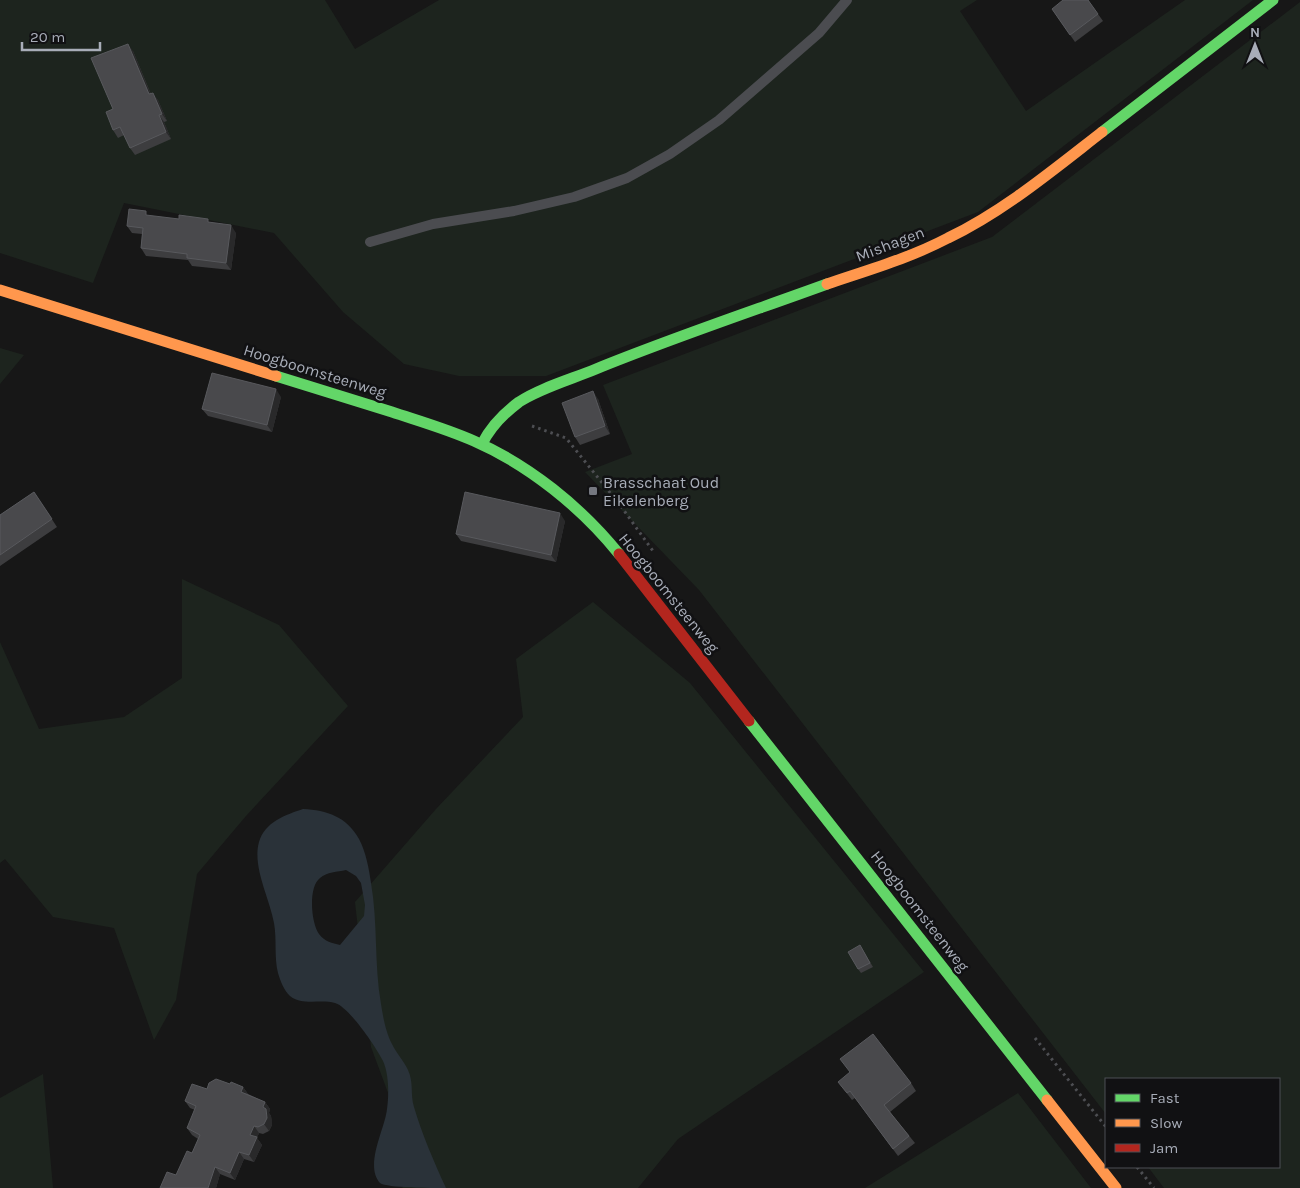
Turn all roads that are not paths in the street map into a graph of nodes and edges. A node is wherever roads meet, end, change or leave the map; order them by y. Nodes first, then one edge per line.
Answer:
1 (847, 0) edge
2 (1273, 0) edge
3 (370, 242) dead end
4 (0, 290) edge
5 (482, 444) junction
6 (1116, 1188) edge

1 - 3 lane
2 - 5 street, Mishagen
4 - 5 street, Hoogboomsteenweg
5 - 6 street, Hoogboomsteenweg

